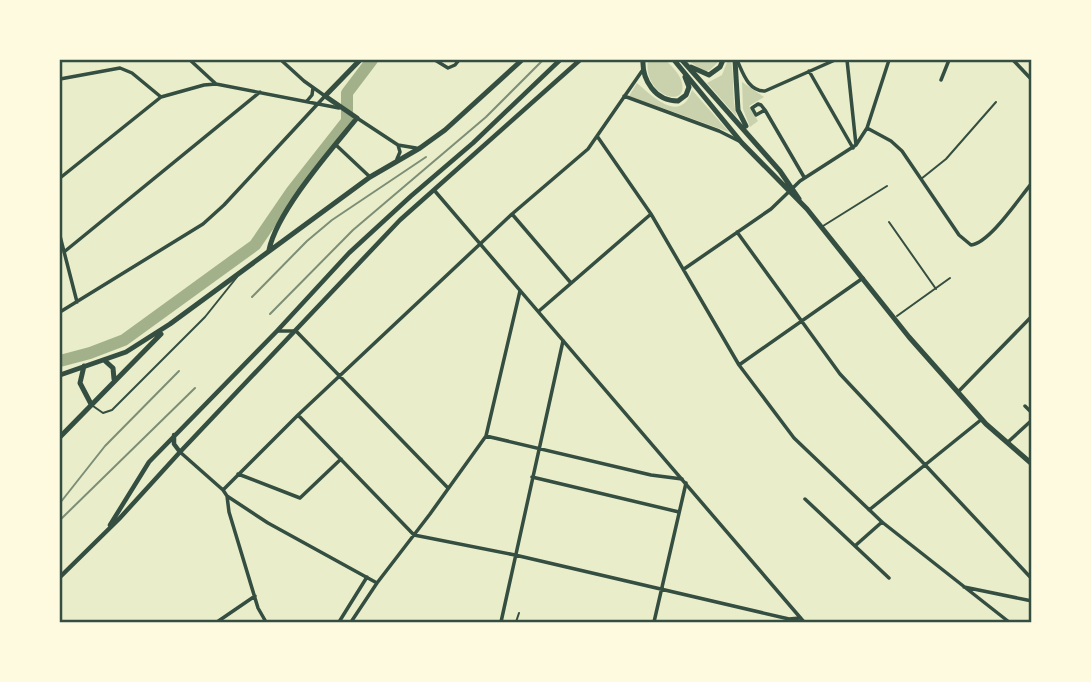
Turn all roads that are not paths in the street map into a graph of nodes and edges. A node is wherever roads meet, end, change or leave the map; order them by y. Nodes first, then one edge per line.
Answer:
1 (190, 60) edge
2 (281, 60) edge
3 (360, 60) edge
4 (435, 60) edge
5 (459, 60) edge
6 (522, 60) edge
7 (560, 60) edge
8 (580, 60) edge
9 (643, 60) edge
10 (723, 60) edge
11 (736, 60) edge
12 (835, 60) edge
13 (847, 60) edge
14 (889, 60) edge
15 (949, 60) edge
16 (1013, 60) edge
17 (680, 62) edge
18 (642, 71) junction
19 (809, 71) junction
20 (60, 79) edge
21 (941, 80) dead end
22 (1031, 80) edge
23 (216, 84) junction
24 (313, 88) junction
25 (260, 92) junction
26 (326, 96) junction
27 (624, 96) junction
28 (161, 97) junction
29 (306, 102) junction
30 (996, 102) dead end
31 (316, 104) junction
32 (344, 109) junction
33 (765, 110) dead end
34 (355, 116) junction
35 (867, 128) junction
36 (750, 135) junction
37 (597, 136) junction
38 (742, 143) junction
39 (336, 145) junction
40 (398, 145) junction
41 (854, 147) junction
42 (420, 148) junction
43 (396, 161) junction
44 (370, 177) junction
45 (804, 177) junction
46 (60, 178) edge
47 (920, 179) junction
48 (1031, 183) edge
49 (887, 186) dead end
50 (434, 190) junction
51 (791, 190) junction
52 (512, 214) junction
53 (650, 214) junction
54 (889, 222) dead end
55 (822, 227) junction
56 (737, 232) junction
57 (60, 236) edge
58 (481, 244) junction
59 (269, 250) junction
60 (64, 253) junction
61 (684, 269) junction
62 (241, 271) junction
63 (863, 278) junction
64 (950, 278) dead end
65 (571, 283) junction
66 (520, 289) junction
67 (936, 289) junction
68 (77, 302) junction
69 (539, 311) junction
70 (60, 312) edge
71 (1031, 316) edge
72 (894, 318) junction
73 (801, 322) junction
74 (170, 324) junction
75 (277, 331) junction
76 (296, 331) junction
77 (563, 340) junction
78 (104, 360) junction
79 (740, 365) junction
80 (84, 366) junction
81 (60, 374) edge
82 (340, 377) junction
83 (114, 379) junction
84 (83, 391) junction
85 (101, 392) junction
86 (958, 393) junction
87 (91, 404) junction
88 (1025, 406) dead end
89 (1031, 413) edge
90 (298, 415) junction
91 (982, 419) junction
92 (1031, 420) edge
93 (174, 434) junction
94 (486, 436) junction
95 (60, 437) edge
96 (1006, 443) junction
97 (539, 447) junction
98 (180, 452) junction
99 (341, 459) junction
100 (1031, 464) edge
101 (924, 465) junction
102 (238, 474) junction
103 (532, 478) junction
104 (684, 481) junction
105 (448, 488) junction
106 (223, 490) junction
107 (227, 496) junction
108 (805, 499) dead end
109 (868, 510) junction
110 (679, 512) junction
111 (882, 522) junction
112 (109, 527) junction
113 (414, 536) junction
114 (856, 545) junction
115 (515, 555) junction
116 (60, 576) edge
117 (367, 577) junction
118 (889, 578) dead end
119 (1031, 579) edge
120 (376, 583) junction
121 (962, 586) junction
122 (662, 589) junction
123 (255, 596) junction
124 (1031, 601) edge
125 (519, 613) dead end
126 (800, 618) junction
127 (217, 622) edge
128 (266, 622) edge
129 (339, 622) edge
130 (351, 622) edge
131 (501, 622) edge
132 (516, 622) edge
133 (654, 622) edge
134 (804, 622) edge
135 (1009, 622) edge

1 - 23 street
2 - 24 street
3 - 26 main road
4 - 5 street
6 - 42 main road
7 - 75 main road
8 - 50 main road
9 - 18 main road
10 - 17 main road
11 - 19 street
11 - 36 main road
12 - 19 street
13 - 41 street
14 - 35 street
15 - 21 street
16 - 22 street
17 - 18 main road
17 - 36 main road
17 - 38 main road
18 - 27 street
19 - 41 street
20 - 28 street
23 - 25 street
23 - 28 street
24 - 26 street
24 - 29 street
25 - 29 street
25 - 60 street
26 - 31 street
26 - 32 main road
27 - 37 street
27 - 38 street
28 - 46 street
29 - 31 street
30 - 47 lane
31 - 32 street
31 - 68 street
32 - 34 main road
33 - 45 street
34 - 39 main road
34 - 40 street
35 - 41 street
35 - 47 street
36 - 51 main road
37 - 52 street
37 - 53 street
38 - 51 main road
39 - 44 street
39 - 59 main road
40 - 42 street
40 - 43 street
41 - 45 street
42 - 43 main road
43 - 44 main road
44 - 59 main road
45 - 51 street
47 - 48 street
49 - 55 lane
50 - 58 street
50 - 76 main road
51 - 55 main road
51 - 56 street
52 - 58 street
52 - 65 street
53 - 61 street
53 - 65 street
54 - 67 lane
55 - 63 main road
56 - 61 street
56 - 73 street
57 - 60 street
58 - 66 street
58 - 82 street
59 - 62 main road
60 - 68 street
61 - 79 street
62 - 74 main road
62 - 87 lane
63 - 72 main road
63 - 73 street
64 - 67 lane
65 - 69 street
66 - 69 street
66 - 94 street
67 - 72 lane
68 - 70 street
69 - 77 street
71 - 86 street
72 - 86 main road
73 - 79 street
73 - 101 street
74 - 78 main road
74 - 83 main road
75 - 76 street
75 - 93 main road
76 - 82 street
76 - 98 main road
77 - 97 street
77 - 104 street
78 - 80 main road
78 - 83 main road
79 - 109 street
80 - 81 main road
80 - 84 main road
82 - 90 street
82 - 105 street
83 - 85 main road
84 - 85 main road
84 - 87 main road
85 - 87 main road
86 - 91 main road
87 - 95 main road
88 - 89 street
90 - 99 street
90 - 102 street
91 - 96 main road
91 - 101 street
92 - 96 street
93 - 98 main road
93 - 112 main road
94 - 97 street
94 - 105 street
96 - 100 main road
97 - 103 street
97 - 104 street
98 - 106 street
98 - 112 main road
99 - 102 street
99 - 113 street
101 - 109 street
101 - 119 street
102 - 106 street
103 - 110 street
103 - 115 street
104 - 110 street
104 - 126 street
105 - 113 street
106 - 107 street
107 - 117 street
107 - 123 street
108 - 114 street
109 - 111 street
110 - 122 street
111 - 114 street
111 - 121 street
112 - 116 main road
113 - 115 street
113 - 120 street
114 - 118 street
115 - 122 street
115 - 131 street
117 - 120 street
117 - 129 street
120 - 130 street
121 - 124 street
121 - 135 street
122 - 126 street
122 - 133 street
123 - 127 street
123 - 128 street
125 - 132 lane
126 - 134 street

